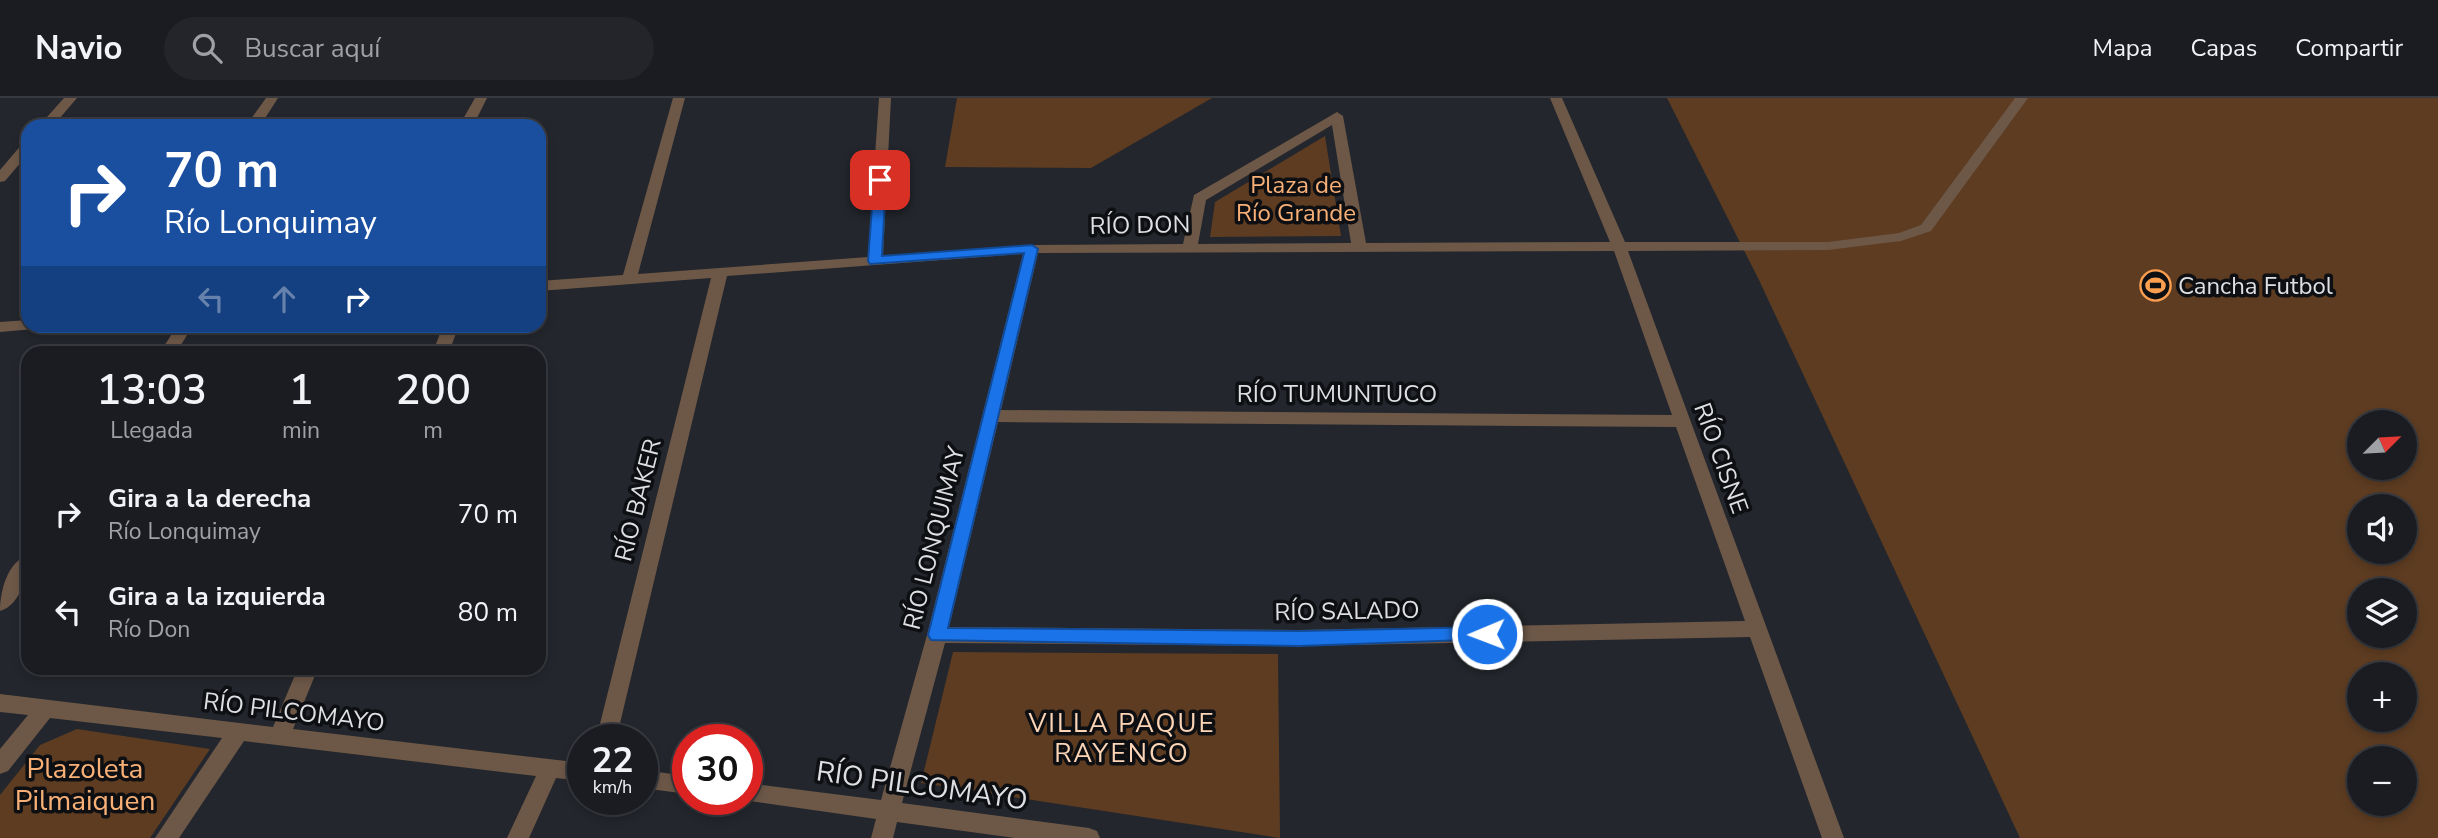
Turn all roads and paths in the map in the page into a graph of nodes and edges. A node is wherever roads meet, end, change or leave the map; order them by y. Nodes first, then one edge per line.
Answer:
1 (71, 98) edge
2 (272, 98) edge
3 (481, 98) edge
4 (679, 98) edge
5 (885, 98) edge
6 (1556, 98) edge
7 (2022, 98) edge
8 (52, 119) edge
9 (258, 119) edge
10 (470, 119) edge
11 (21, 154) edge
12 (0, 178) edge
13 (1619, 246) junction
14 (1190, 247) junction
15 (1359, 247) junction
16 (1032, 249) junction
17 (875, 261) junction
18 (720, 272) junction
19 (629, 279) junction
20 (546, 285) edge
21 (21, 326) edge
22 (0, 327) edge
23 (991, 416) junction
24 (1682, 421) junction
25 (21, 572) edge
26 (0, 604) edge
27 (1757, 629) junction
28 (937, 635) junction
29 (305, 675) edge
30 (0, 703) edge
31 (45, 709) junction
32 (611, 724) edge
33 (238, 732) junction
34 (280, 736) junction
35 (0, 765) edge
36 (550, 768) junction
37 (567, 770) edge
38 (763, 794) edge
39 (889, 809) junction
40 (166, 838) edge
41 (518, 838) edge
42 (882, 838) edge
43 (1089, 838) edge
44 (1833, 838) edge

1 - 8 street
2 - 9 street
3 - 10 street
4 - 19 street
5 - 17 street
6 - 13 street, RÍO CISNE
7 - 13 street, RÍO DON
11 - 12 street
13 - 15 street, RÍO DON
13 - 24 street, RÍO CISNE
14 - 15 street, RÍO DON
14 - 15 street
14 - 16 street, RÍO DON
16 - 17 street, RÍO DON
16 - 23 street, RÍO LONQUIMAY
17 - 18 street, RÍO DON
18 - 19 street, RÍO DON
18 - 32 street, RÍO BAKER
19 - 20 street, RÍO DON
21 - 22 street
23 - 24 street, RÍO TUMUNTUCO
23 - 28 street, RÍO LONQUIMAY
24 - 27 street, RÍO CISNE
25 - 26 street
27 - 28 street, RÍO SALADO
27 - 44 street, RÍO CISNE
28 - 39 street, RÍO LONQUIMAY
29 - 34 street
30 - 31 street, RÍO PILCOMAYO
31 - 33 street, RÍO PILCOMAYO
31 - 35 street
33 - 34 street, RÍO PILCOMAYO
33 - 40 street
34 - 36 street, RÍO PILCOMAYO
36 - 37 street, RÍO PILCOMAYO
36 - 41 street
38 - 39 street, RÍO PILCOMAYO
39 - 42 street, RÍO LONQUIMAY
39 - 43 street, RÍO PILCOMAYO

